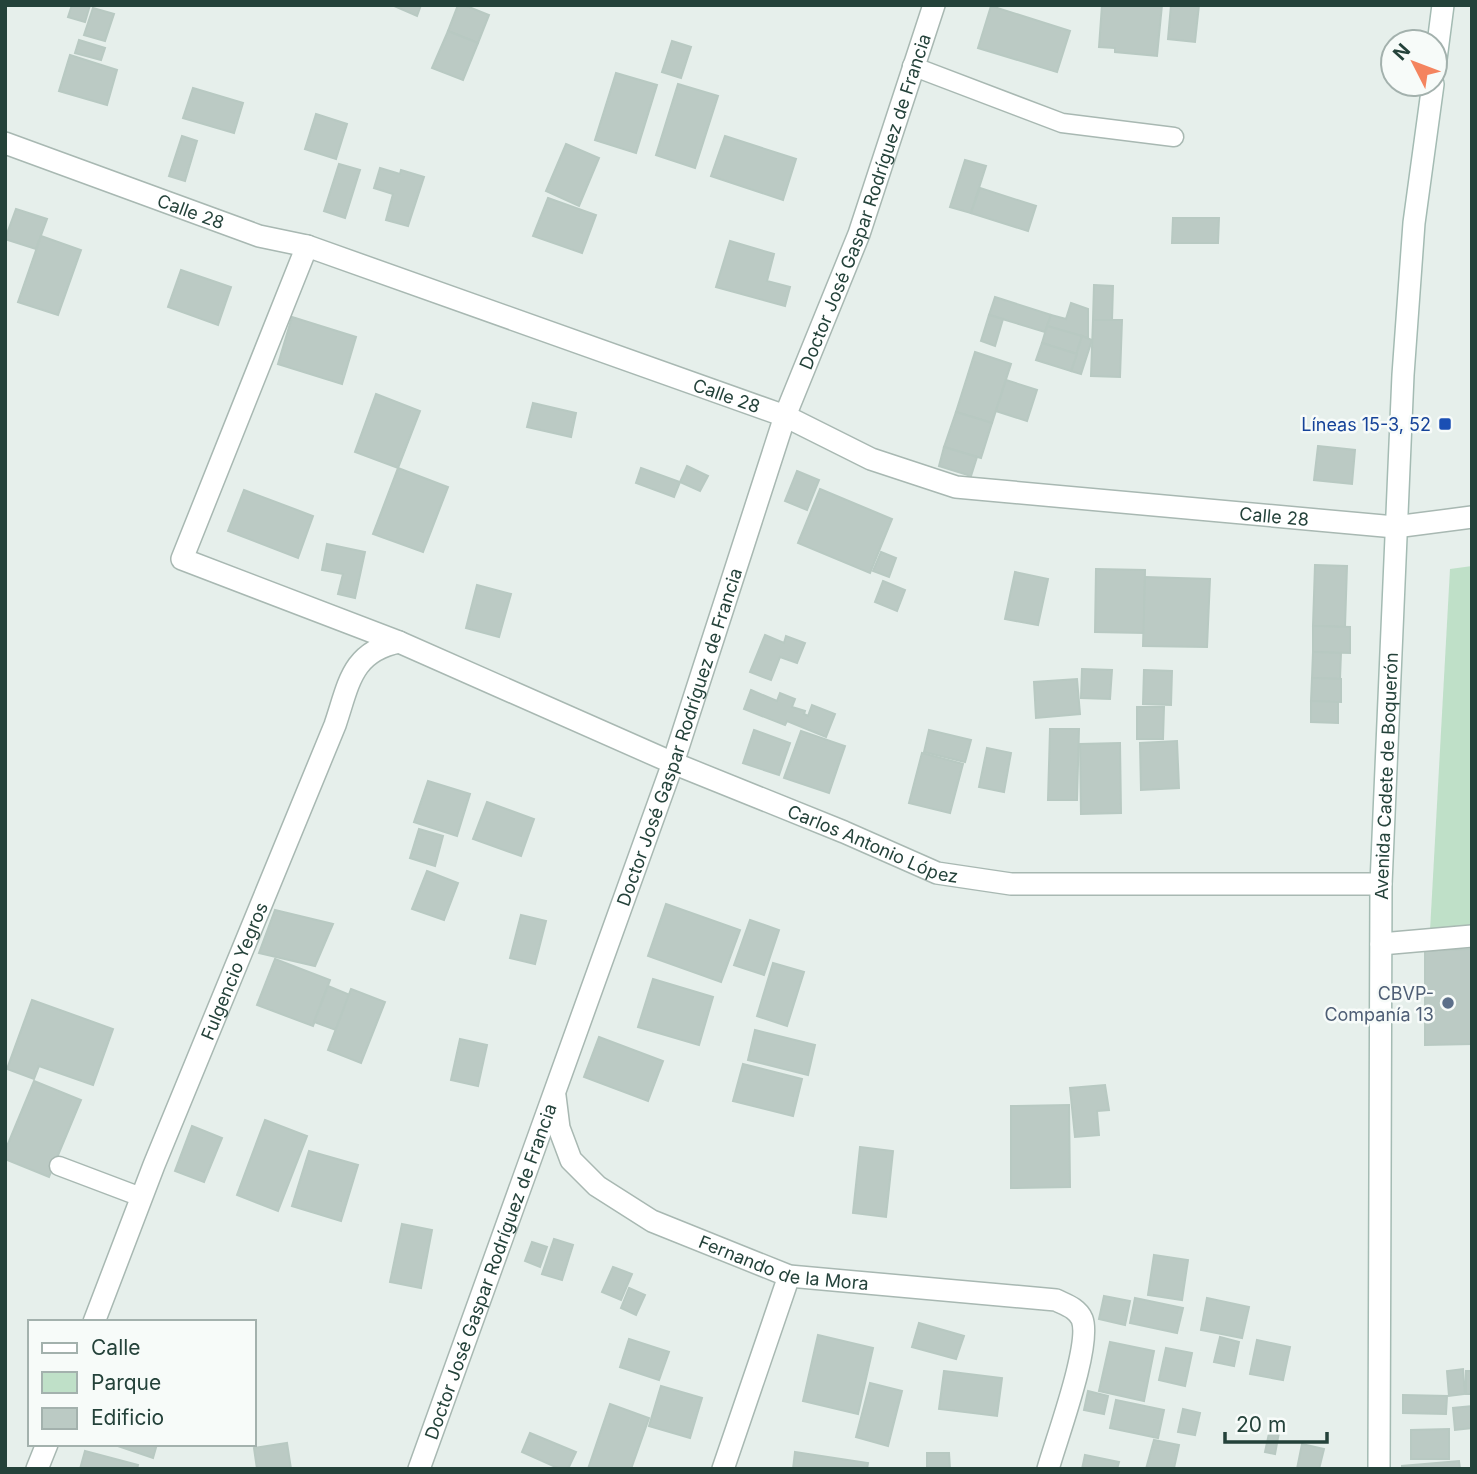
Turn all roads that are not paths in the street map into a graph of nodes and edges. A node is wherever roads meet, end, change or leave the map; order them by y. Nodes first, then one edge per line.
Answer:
1 (934, 5) edge
2 (1443, 5) edge
3 (1440, 28) edge
4 (912, 66) junction
5 (1431, 98) edge
6 (1174, 137) dead end
7 (5, 143) edge
8 (307, 246) junction
9 (785, 416) junction
10 (1472, 517) edge
11 (1395, 527) junction
12 (399, 642) junction
13 (673, 763) junction
14 (1381, 884) junction
15 (1472, 936) edge
16 (1381, 944) junction
17 (554, 1093) junction
18 (59, 1166) dead end
19 (141, 1197) junction
20 (789, 1276) junction
21 (94, 1320) edge
22 (46, 1446) edge
23 (37, 1469) edge
24 (419, 1469) edge
25 (723, 1469) edge
26 (1048, 1469) edge
27 (1379, 1469) edge

1 - 4 street, Doctor José Gaspar Rodríguez de Francia
2 - 3 street
4 - 6 lane
4 - 9 street, Doctor José Gaspar Rodríguez de Francia
5 - 11 street, Avenida Cadete de Boquerón
7 - 8 street, Calle 28
8 - 9 street, Calle 28
8 - 12 street, Carlos Antonio López
9 - 11 street, Calle 28
9 - 13 street, Doctor José Gaspar Rodríguez de Francia
10 - 11 street, Calle 28
11 - 14 street, Avenida Cadete de Boquerón
12 - 13 street, Carlos Antonio López
12 - 19 street, Fulgencio Yegros
13 - 14 street, Carlos Antonio López
13 - 17 street, Doctor José Gaspar Rodríguez de Francia
14 - 16 street, Avenida Cadete de Boquerón
15 - 16 street
16 - 27 street, Avenida Cadete de Boquerón
17 - 20 street, Fernando de la Mora
17 - 24 street, Doctor José Gaspar Rodríguez de Francia
18 - 19 lane
19 - 21 street, Fulgencio Yegros
20 - 25 street
20 - 26 street, Fernando de la Mora
22 - 23 street

